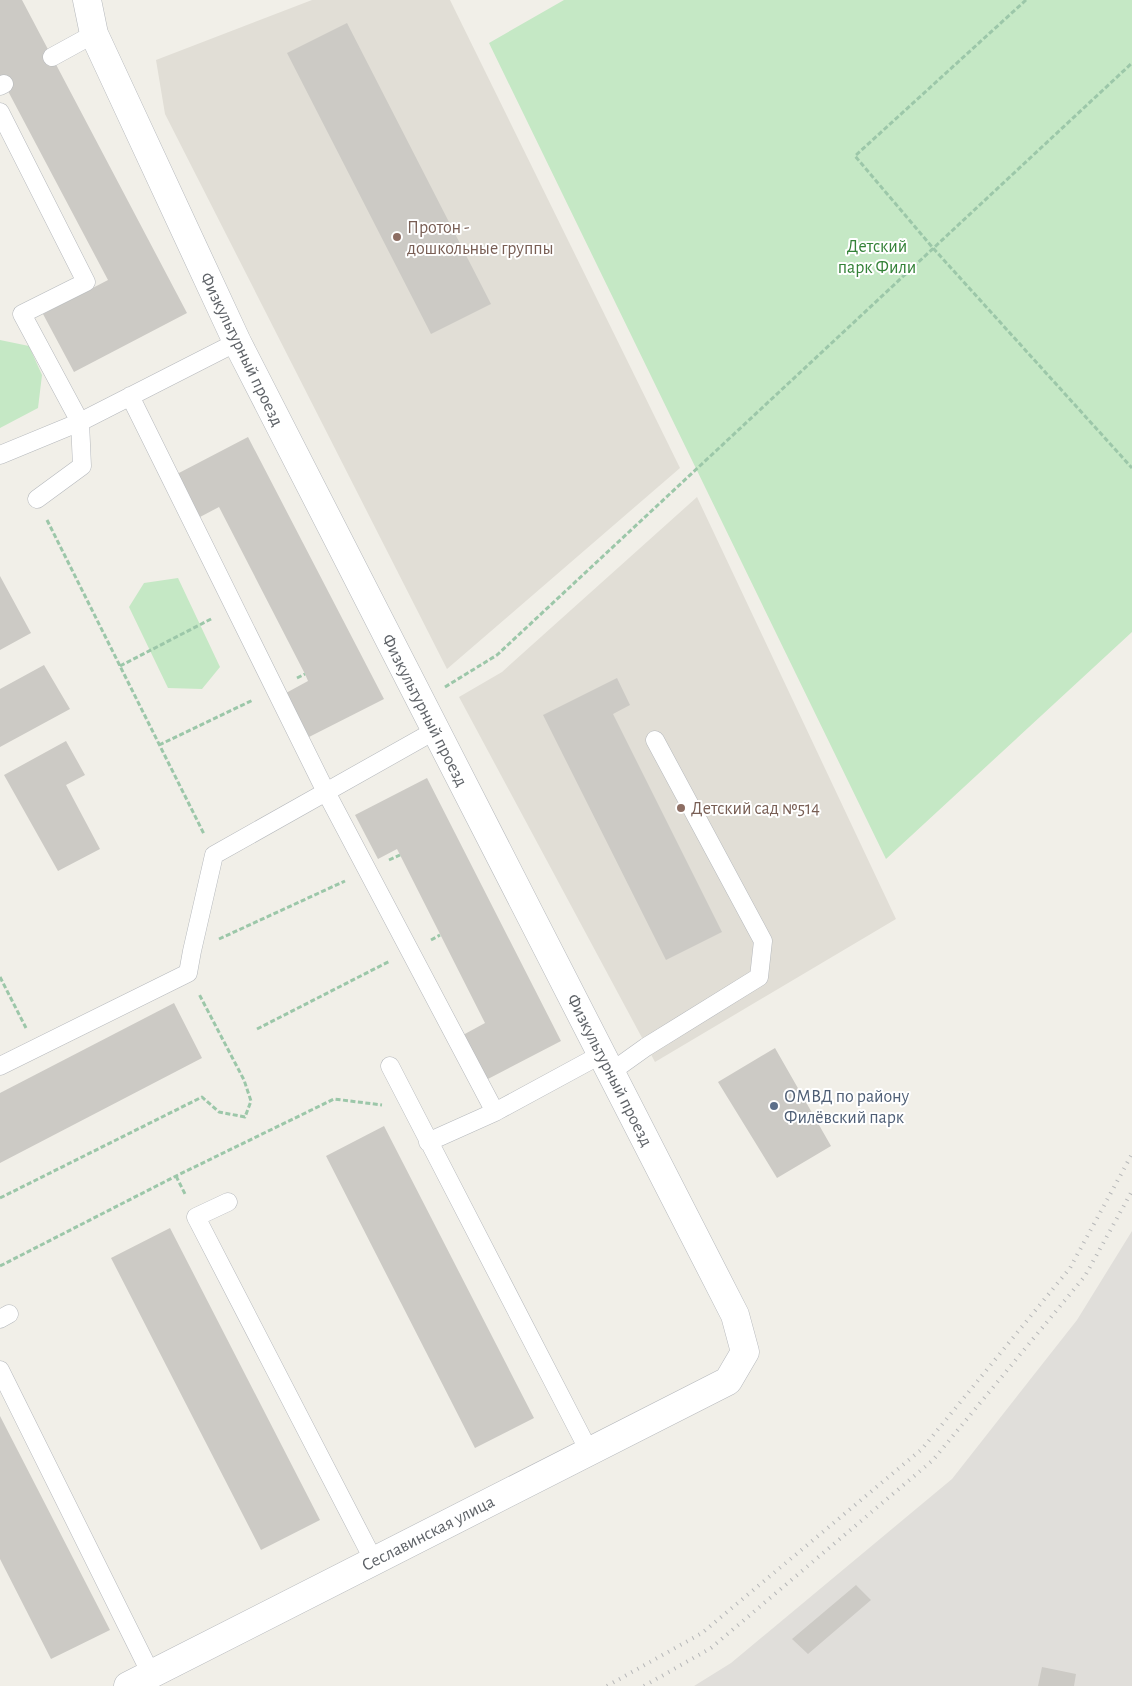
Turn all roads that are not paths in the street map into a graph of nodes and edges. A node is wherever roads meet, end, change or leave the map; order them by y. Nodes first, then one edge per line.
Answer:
1 (73, 0) edge
2 (87, 0) edge
3 (94, 34) junction
4 (52, 57) dead end
5 (0, 112) edge
6 (236, 342) junction
7 (130, 396) junction
8 (80, 422) junction
9 (0, 456) edge
10 (37, 499) road end
11 (436, 730) junction
12 (655, 740) dead end
13 (326, 792) junction
14 (607, 1063) junction
15 (0, 1066) edge
16 (390, 1066) dead end
17 (495, 1112) junction
18 (428, 1142) junction
19 (228, 1202) dead end
20 (0, 1370) edge
21 (728, 1381) joint
22 (589, 1451) junction
23 (374, 1561) junction
24 (140, 1680) edge

1 - 3 street, Физкультурный проезд
2 - 3 street, Физкультурный проезд
3 - 4 lane
3 - 6 street, Физкультурный проезд
5 - 8 lane
6 - 7 lane
6 - 11 street, Физкультурный проезд
7 - 8 lane
7 - 13 lane
8 - 9 lane
8 - 10 lane
11 - 13 lane
11 - 14 street, Физкультурный проезд
12 - 14 lane
13 - 15 lane
13 - 17 lane
14 - 17 lane
14 - 21 street, Физкультурный проезд
16 - 18 lane
17 - 18 lane
18 - 22 lane
19 - 23 lane
20 - 24 lane
21 - 22 street, Сеславинская улица
22 - 23 street, Сеславинская улица
23 - 24 street, Сеславинская улица

